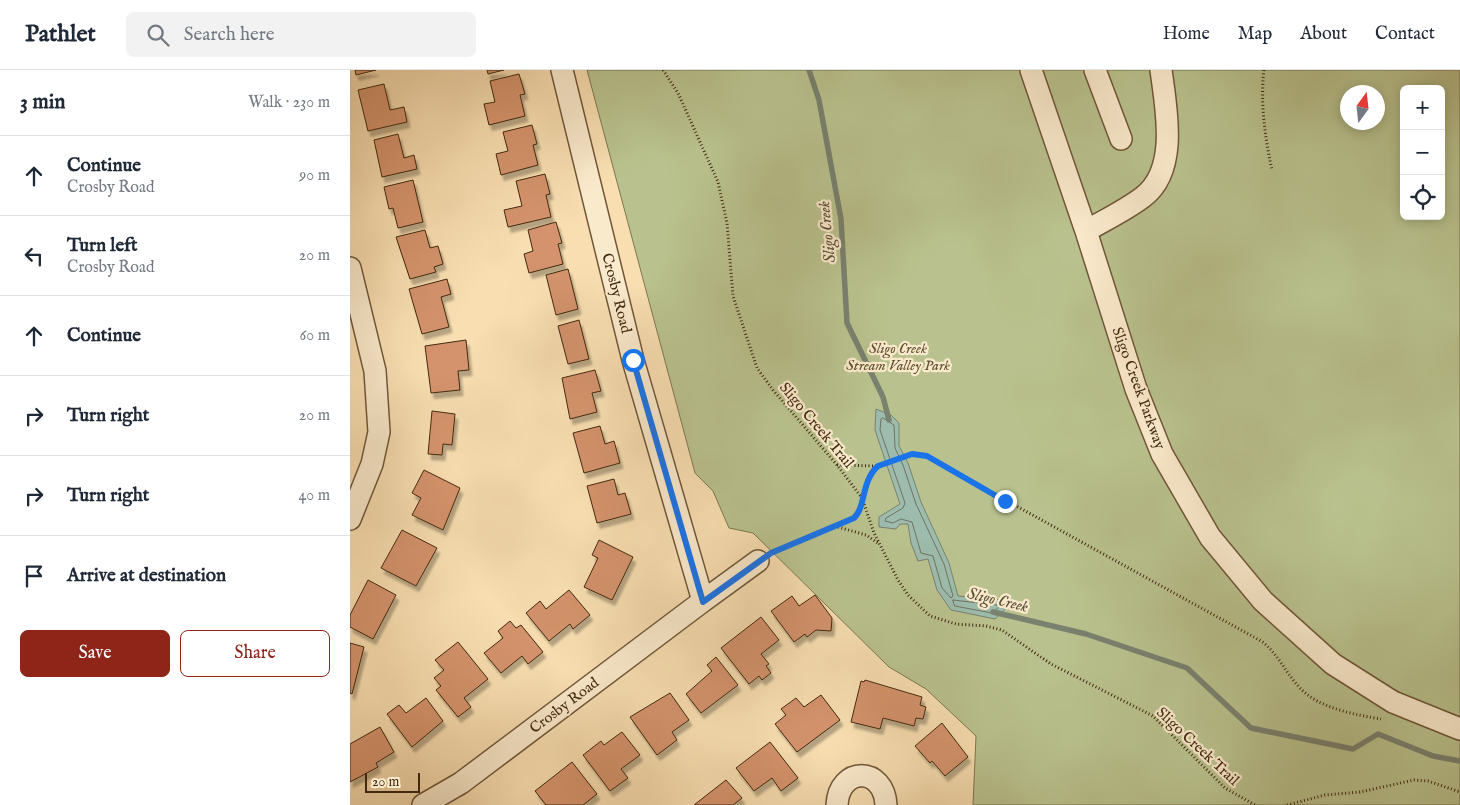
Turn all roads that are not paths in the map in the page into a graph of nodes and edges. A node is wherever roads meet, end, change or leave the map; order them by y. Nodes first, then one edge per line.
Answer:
1 (562, 70) edge
2 (1031, 70) edge
3 (1096, 70) edge
4 (1161, 70) edge
5 (1121, 139) dead end
6 (1086, 231) junction
7 (350, 268) edge
8 (353, 507) edge
9 (758, 561) road end
10 (703, 602) junction
11 (1460, 729) edge
12 (423, 805) edge
13 (836, 805) edge
14 (886, 805) edge

1 - 10 street, Crosby Road
2 - 6 street, Sligo Creek Parkway
3 - 5 street
4 - 6 street
6 - 11 street, Sligo Creek Parkway
7 - 8 street
9 - 10 street, Crosby Road
10 - 12 street, Crosby Road
13 - 14 street

